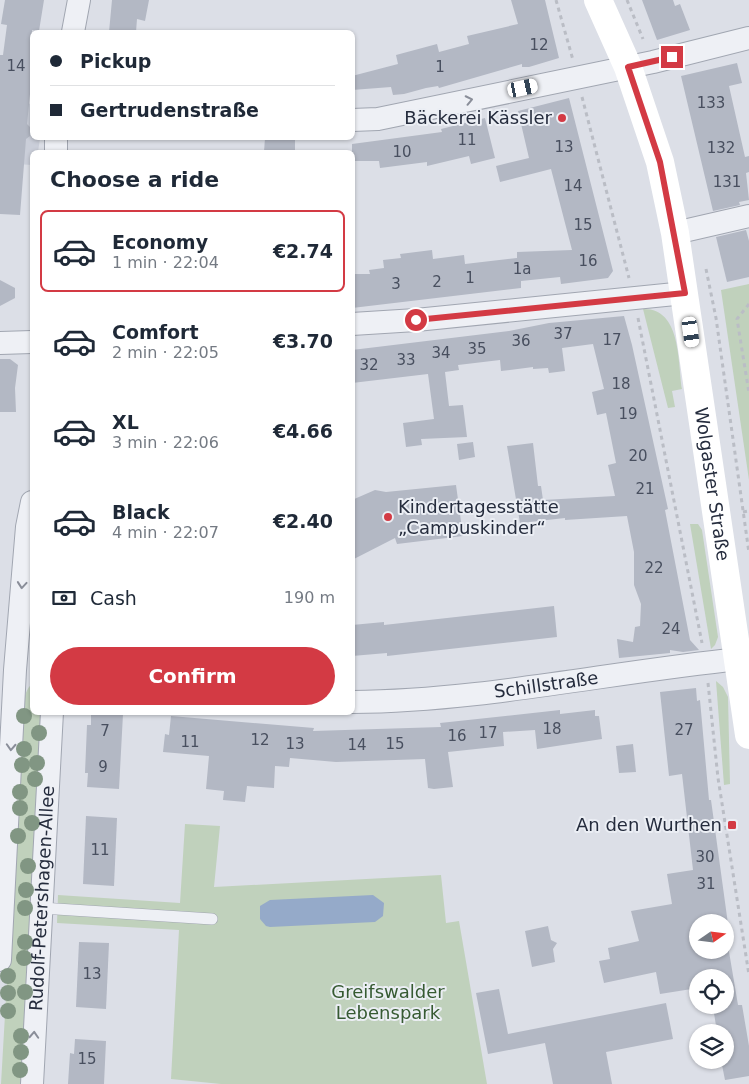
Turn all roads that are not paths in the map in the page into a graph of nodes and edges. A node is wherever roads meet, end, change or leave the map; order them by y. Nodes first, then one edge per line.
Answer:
1 (79, 0) edge
2 (598, 0) edge
3 (73, 30) edge
4 (749, 38) edge
5 (628, 67) junction
6 (355, 120) edge
7 (749, 216) edge
8 (675, 232) junction
9 (685, 293) junction
10 (355, 324) edge
11 (30, 342) edge
12 (0, 343) edge
13 (30, 512) edge
14 (740, 659) junction
15 (24, 671) edge
16 (355, 702) edge
17 (52, 715) edge
18 (749, 735) edge
19 (41, 908) junction
20 (212, 919) dead end
21 (0, 960) edge
22 (32, 1084) edge

1 - 3 street
2 - 5 main road, Wolgaster Straße
4 - 5 street
6 -> 5 street
5 - 8 main road, Wolgaster Straße
7 - 8 street
8 - 9 main road, Wolgaster Straße
9 - 10 street
9 - 14 main road, Wolgaster Straße
11 - 12 street
13 -> 15 street
14 - 16 street, Schillstraße
14 - 18 main road, Wolgaster Straße
15 -> 21 street
17 - 19 street, Rudolf-Petershagen-Allee
19 - 20 lane
22 -> 19 street, Rudolf-Petershagen-Allee

